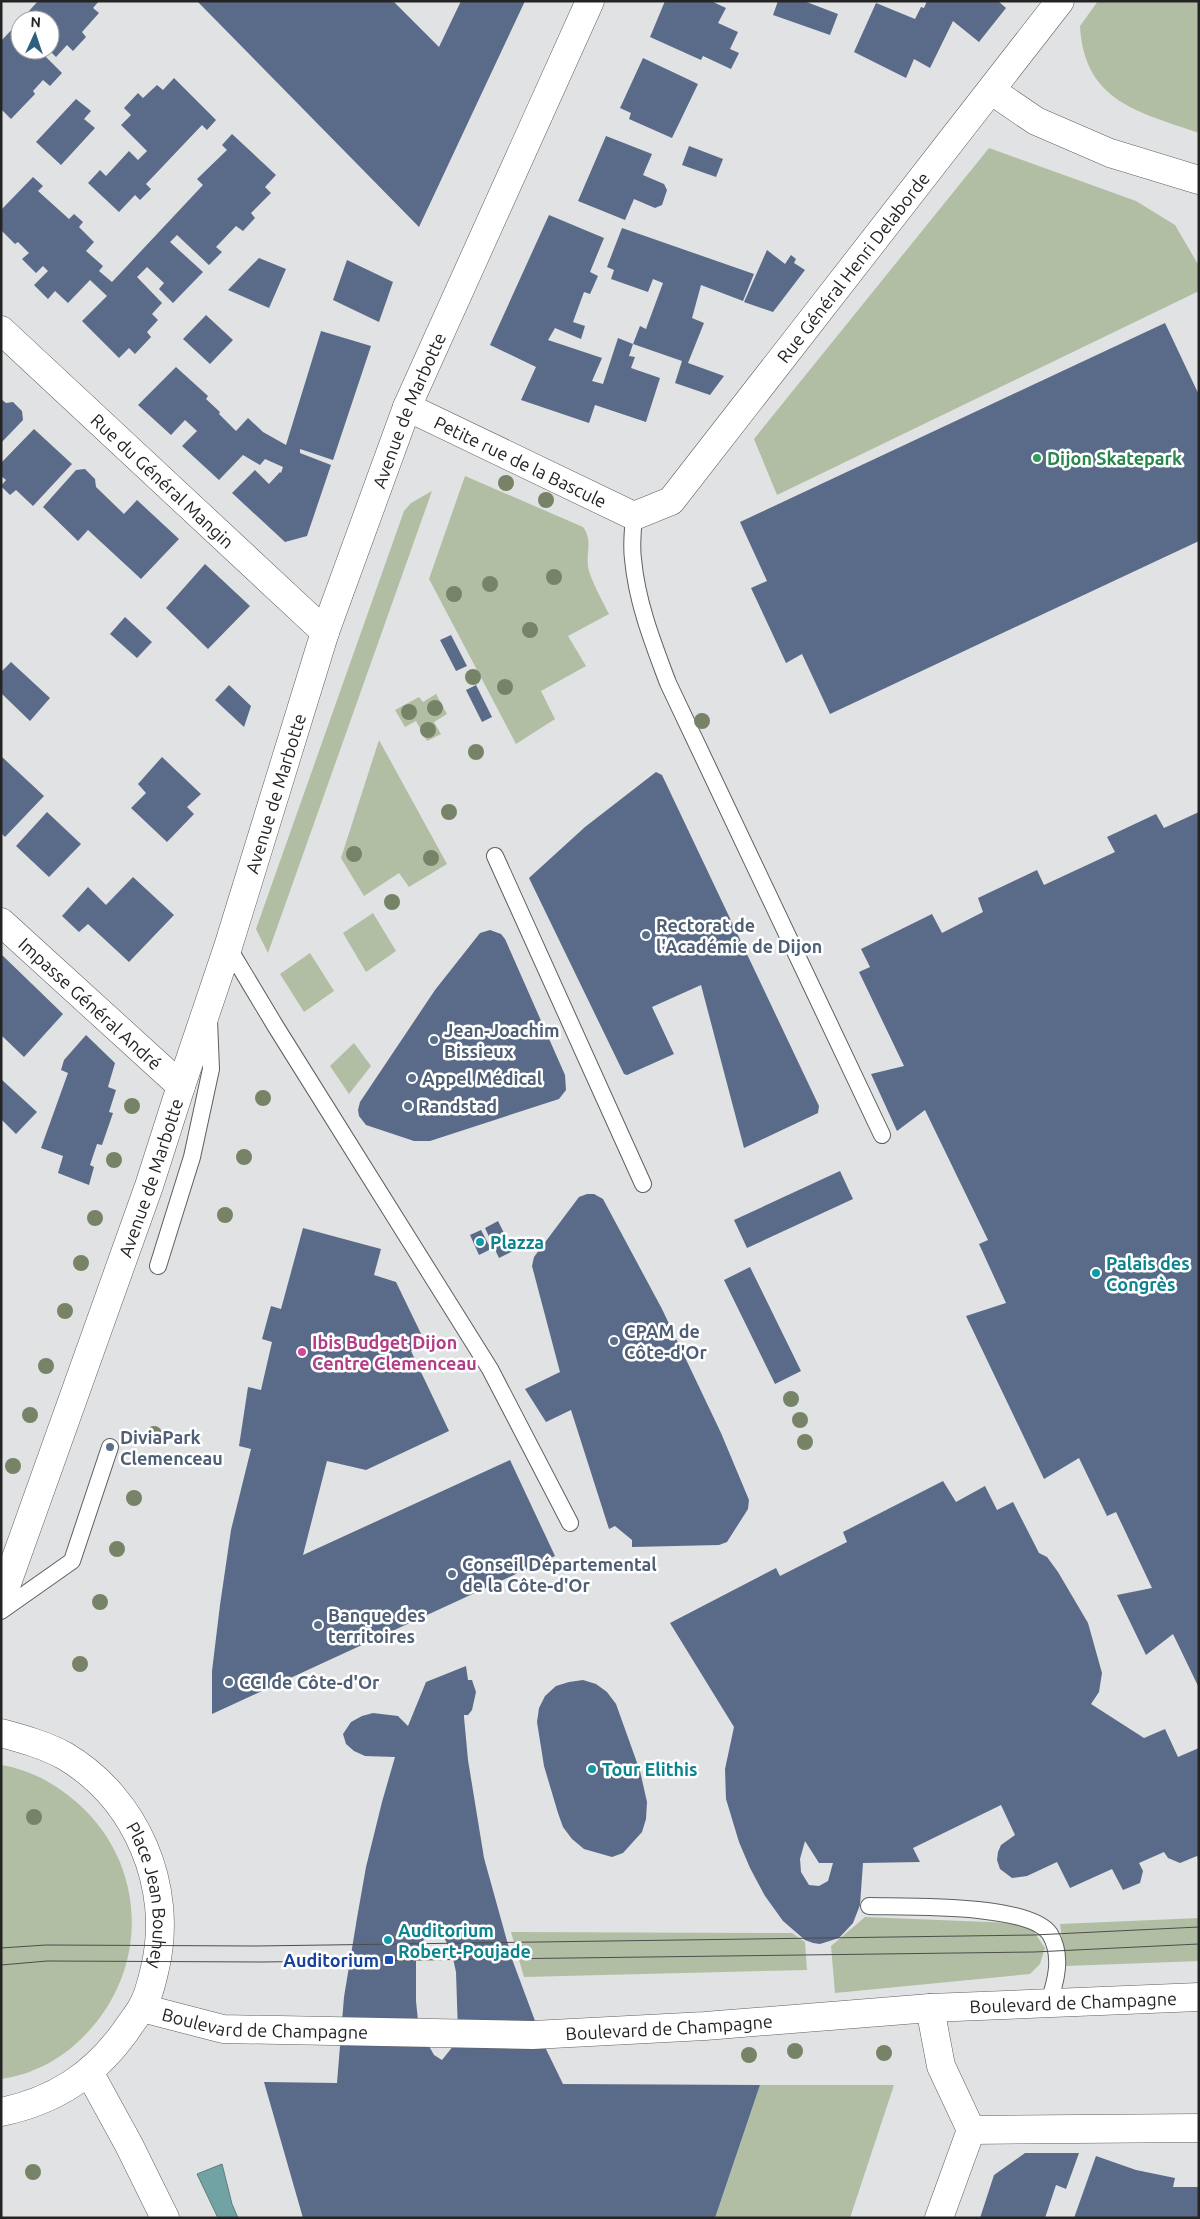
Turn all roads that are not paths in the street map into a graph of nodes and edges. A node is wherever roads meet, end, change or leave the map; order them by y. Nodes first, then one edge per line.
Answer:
1 (590, 1) edge
2 (1060, 1) edge
3 (992, 91) junction
4 (1199, 180) edge
5 (1, 330) edge
6 (407, 407) junction
7 (634, 516) junction
8 (326, 632) junction
9 (494, 856) dead end
10 (1, 922) edge
11 (228, 948) junction
12 (208, 1006) junction
13 (181, 1086) junction
14 (882, 1135) dead end
15 (643, 1184) dead end
16 (158, 1266) dead end
17 (110, 1447) dead end
18 (570, 1523) dead end
19 (1, 1600) edge
20 (1, 1611) edge
21 (1, 1733) edge
22 (869, 1906) dead end
23 (1199, 1997) edge
24 (1048, 2004) junction
25 (142, 2008) junction
26 (930, 2008) junction
27 (89, 2072) junction
28 (1, 2112) edge
29 (1199, 2128) edge
30 (971, 2130) junction
31 (165, 2218) edge
32 (939, 2218) edge

1 - 6 street, Avenue de Marbotte
2 - 3 street, Rue Général Henri Delaborde
3 - 4 street
3 - 7 street, Rue Général Henri Delaborde
5 - 8 street, Rue du Général Mangin
6 - 7 street, Petite rue de la Bascule
6 - 8 street, Avenue de Marbotte
7 - 14 lane
8 - 11 street, Avenue de Marbotte
9 - 15 lane
10 - 13 street, Impasse Général André
11 - 12 street, Avenue de Marbotte
11 - 18 lane
12 - 13 street, Avenue de Marbotte
12 - 16 lane
13 - 19 street, Avenue de Marbotte
17 - 20 lane
21 - 25 street, Place Jean Bouhey
22 - 24 lane
23 - 24 street, Boulevard de Champagne
24 - 26 street, Boulevard de Champagne
25 - 26 street, Boulevard de Champagne
25 - 27 street, Place Jean Bouhey
26 - 30 street
27 - 28 street, Place Jean Bouhey
27 - 31 street
29 - 30 street
30 - 32 street

